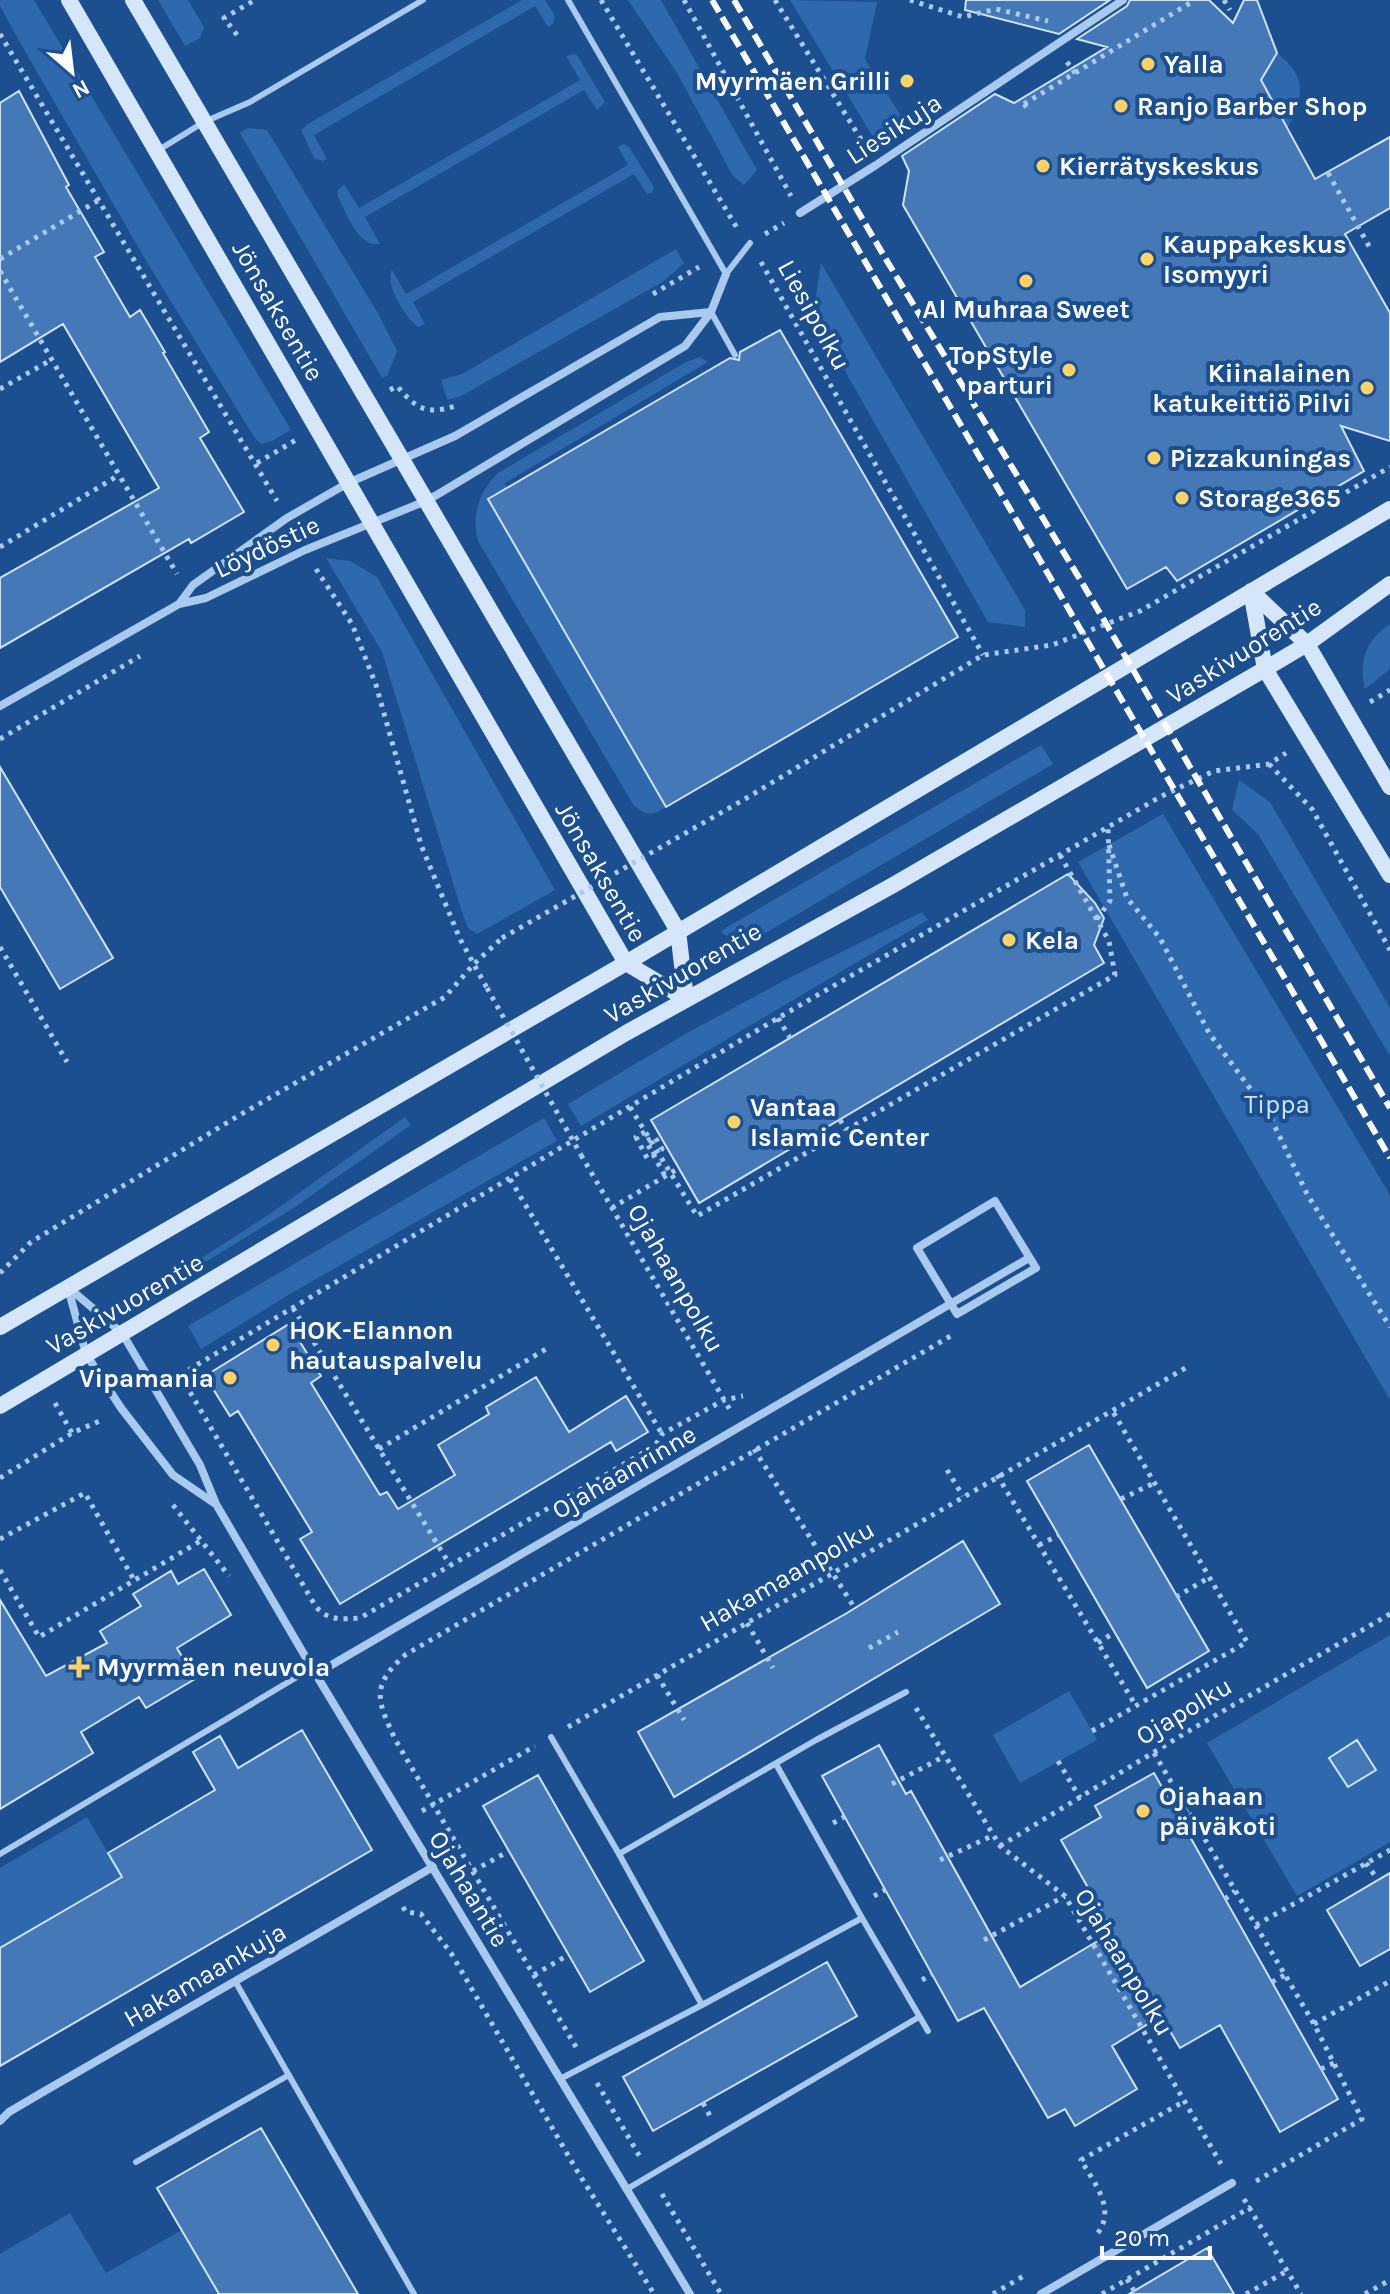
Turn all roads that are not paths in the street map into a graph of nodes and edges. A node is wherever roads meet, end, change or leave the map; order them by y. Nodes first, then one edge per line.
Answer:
1 (69, 0) edge
2 (133, 0) edge
3 (423, 0) edge
4 (568, 0) edge
5 (1123, 0) edge
6 (204, 122) junction
7 (157, 151) junction
8 (800, 213) road end
9 (750, 243) road end
10 (726, 274) junction
11 (711, 312) junction
12 (735, 355) dead end
13 (402, 460) junction
14 (348, 483) junction
15 (426, 501) junction
16 (1390, 509) edge
17 (371, 523) junction
18 (1390, 584) edge
19 (1251, 591) junction
20 (179, 604) junction
21 (1307, 644) junction
22 (1265, 669) junction
23 (0, 706) edge
24 (1390, 787) edge
25 (1390, 875) edge
26 (678, 931) junction
27 (626, 963) junction
28 (686, 999) junction
29 (68, 1288) junction
30 (951, 1304) junction
31 (0, 1327) edge
32 (122, 1333) junction
33 (86, 1354) junction
34 (0, 1406) edge
35 (216, 1504) junction
36 (314, 1671) junction
37 (906, 1692) road end
38 (551, 1737) road end
39 (776, 1764) junction
40 (0, 1854) edge
41 (619, 1854) junction
42 (433, 1867) junction
43 (862, 1918) junction
44 (235, 1981) junction
45 (702, 2005) junction
46 (919, 2017) junction
47 (928, 2031) dead end
48 (289, 2075) junction
49 (560, 2079) junction
50 (0, 2121) edge
51 (136, 2162) dead end
52 (1232, 2183) road end
53 (627, 2189) junction
54 (414, 2294) edge
55 (690, 2294) edge
56 (1041, 2294) edge

1 - 7 main road, Jönsaksentie
2 - 6 main road, Jönsaksentie
3 - 6 lane
4 - 10 lane
5 - 8 street, Liesikuja
6 - 7 lane
6 - 13 main road, Jönsaksentie
7 - 14 main road, Jönsaksentie
9 - 10 lane
10 - 11 street
11 - 12 lane
11 - 13 street
11 - 15 street
13 - 14 street
13 - 15 main road, Jönsaksentie
14 - 17 main road, Jönsaksentie
14 - 20 street, Löydöstie
15 - 17 street
15 - 26 main road, Jönsaksentie
16 - 19 main road, Vaskivuorentie
17 - 20 street, Löydöstie
17 - 27 main road, Jönsaksentie
18 - 21 main road, Vaskivuorentie
19 - 21 main road
19 - 22 main road
19 - 26 main road, Vaskivuorentie
20 - 23 street, Löydöstie
21 - 22 main road, Vaskivuorentie
21 - 24 main road
22 - 25 main road
22 - 28 main road, Vaskivuorentie
26 - 27 main road, Vaskivuorentie
26 - 28 main road, Jönsaksentie
27 - 28 main road, Jönsaksentie
27 - 29 main road, Vaskivuorentie
28 - 32 main road, Vaskivuorentie
29 - 31 main road, Vaskivuorentie
29 - 32 street, Ojahaantie
29 - 33 street, Ojahaantie
30 - 30 street, Ojahaanrinne
30 - 36 street, Ojahaanrinne
32 - 33 main road, Vaskivuorentie
32 - 35 street, Ojahaantie
33 - 34 main road, Vaskivuorentie
33 - 35 street, Ojahaantie
35 - 36 street, Ojahaantie
36 - 40 lane
36 - 42 street, Ojahaantie
37 - 39 lane
38 - 41 lane
39 - 41 lane
39 - 43 lane
41 - 45 lane
42 - 44 street, Hakamaankuja
42 - 49 street, Ojahaantie
43 - 45 lane
43 - 46 lane
44 - 48 lane
44 - 50 street, Hakamaankuja
45 - 49 lane
46 - 47 lane
46 - 53 lane
48 - 51 lane
48 - 54 lane
49 - 53 street, Ojahaantie
52 - 56 street
53 - 55 street, Ojahaantie

